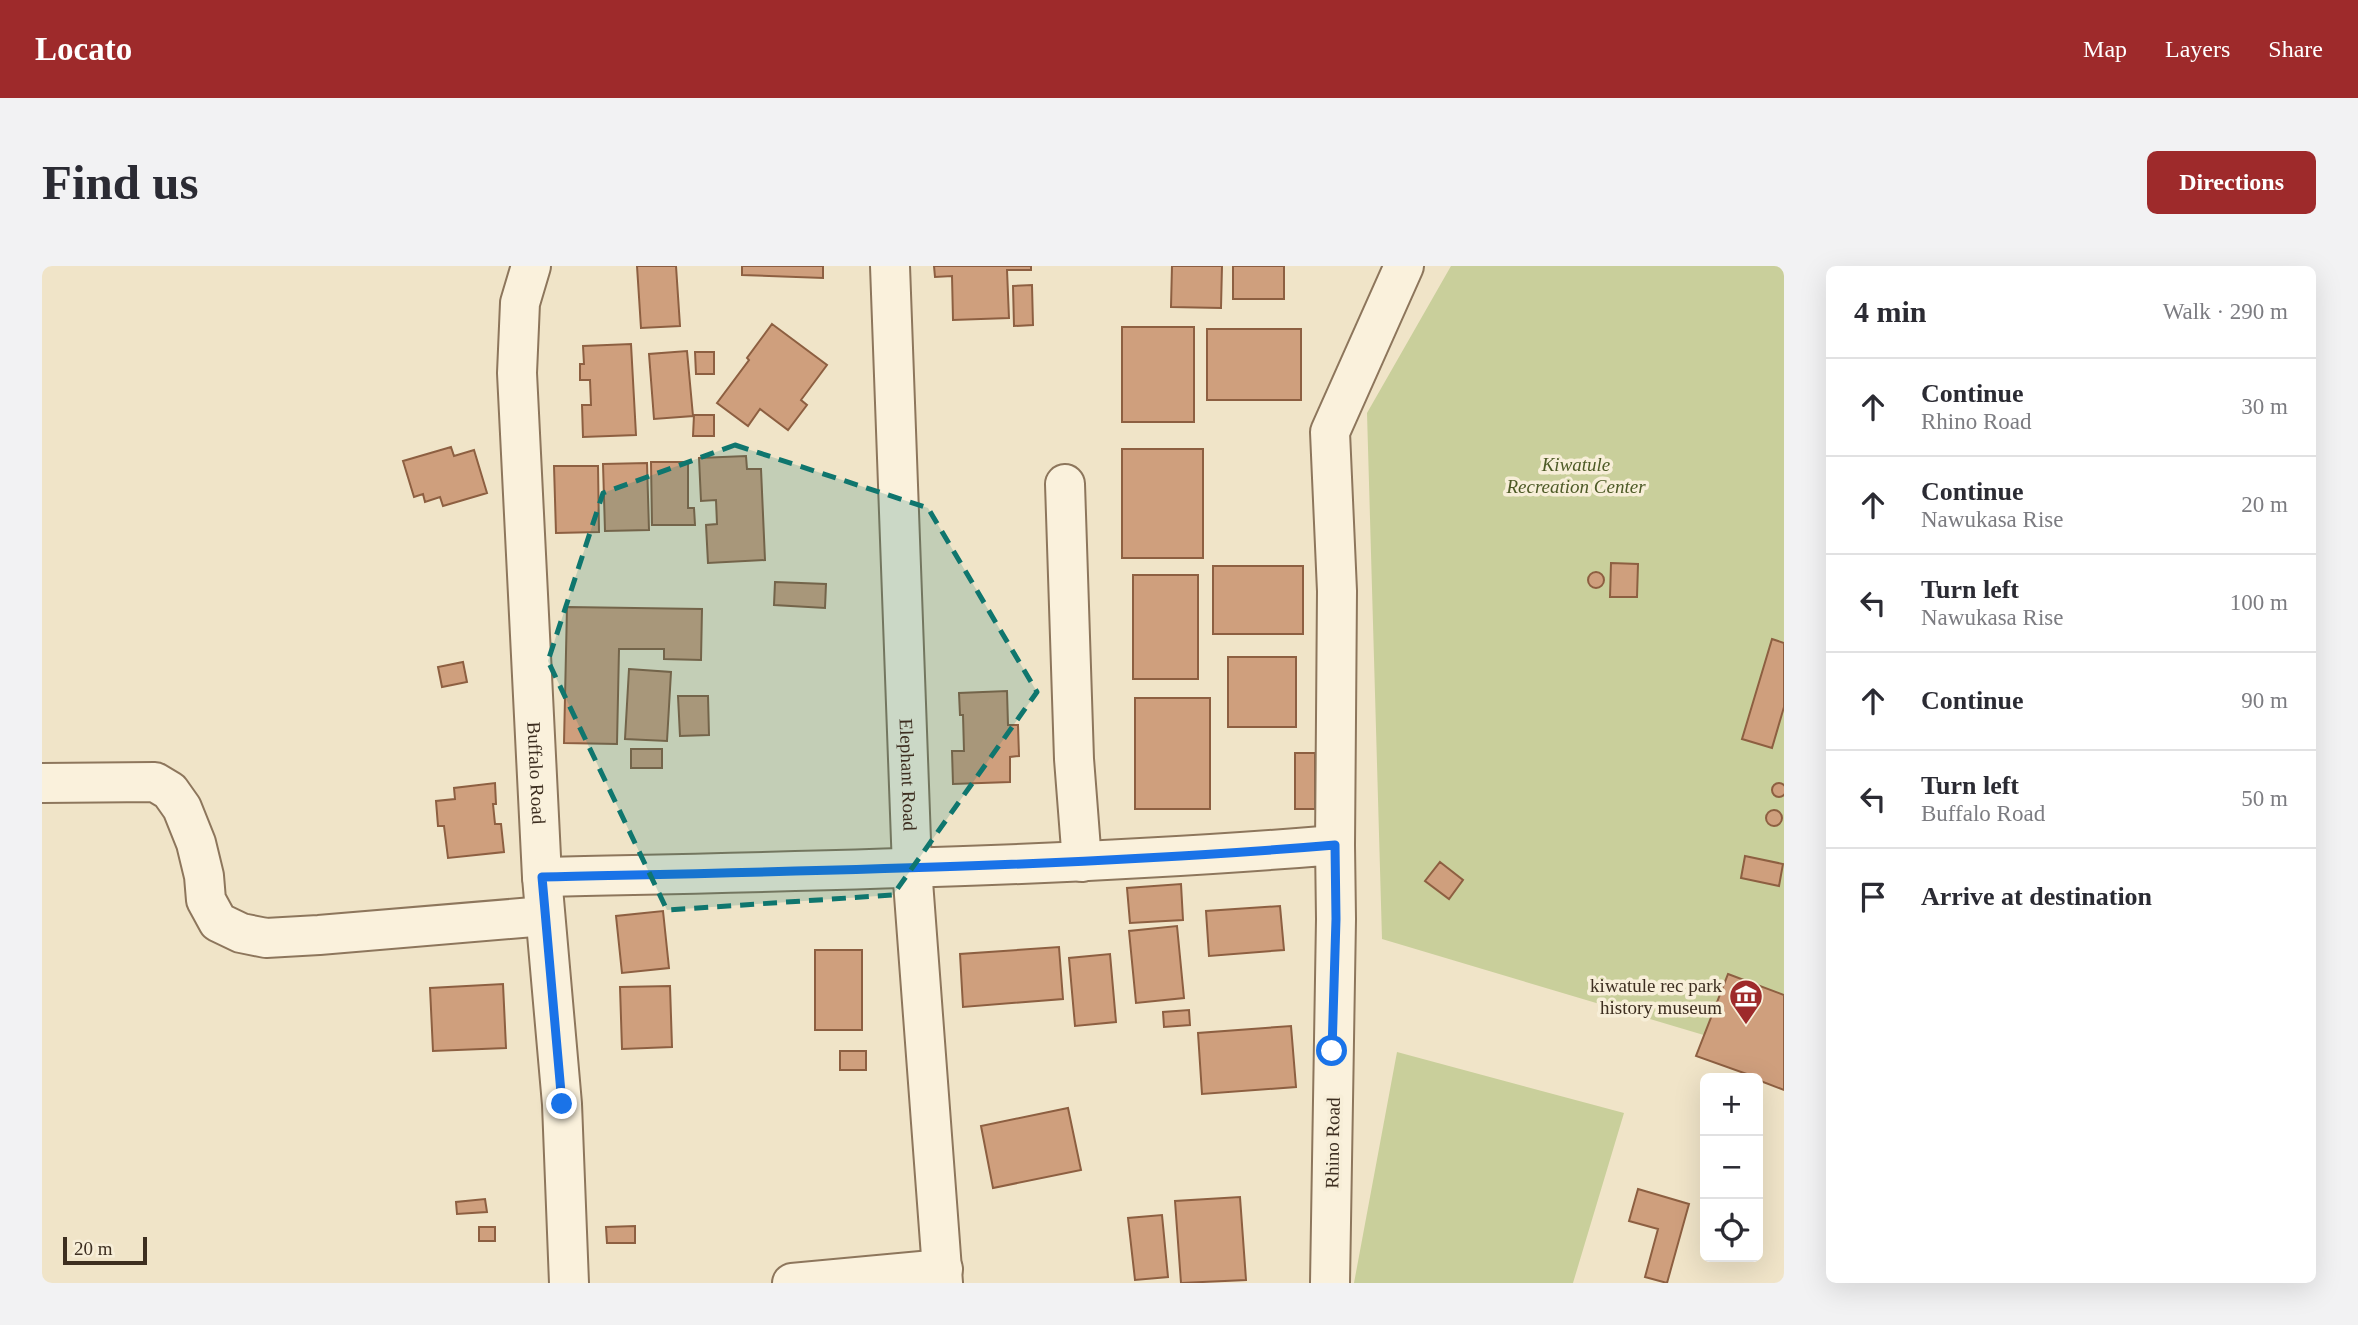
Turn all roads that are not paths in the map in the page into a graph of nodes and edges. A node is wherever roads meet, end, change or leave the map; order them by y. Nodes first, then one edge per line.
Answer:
1 (531, 266) edge
2 (890, 266) edge
3 (1404, 266) edge
4 (1065, 484) dead end
5 (42, 783) edge
6 (1335, 845) junction
7 (1082, 862) junction
8 (912, 868) junction
9 (542, 877) junction
10 (545, 916) junction
11 (943, 1276) edge
12 (569, 1283) edge
13 (792, 1283) edge
14 (1330, 1283) edge

1 - 9 street, Buffalo Road
2 - 8 street, Elephant Road
3 - 6 street, Rhino Road
4 - 7 street
5 - 10 street
6 - 7 street
6 - 14 street, Rhino Road
7 - 8 street
8 - 9 street
8 - 11 street, Elephant Road
9 - 10 street, Buffalo Road
10 - 12 street, Buffalo Road
11 - 13 street

